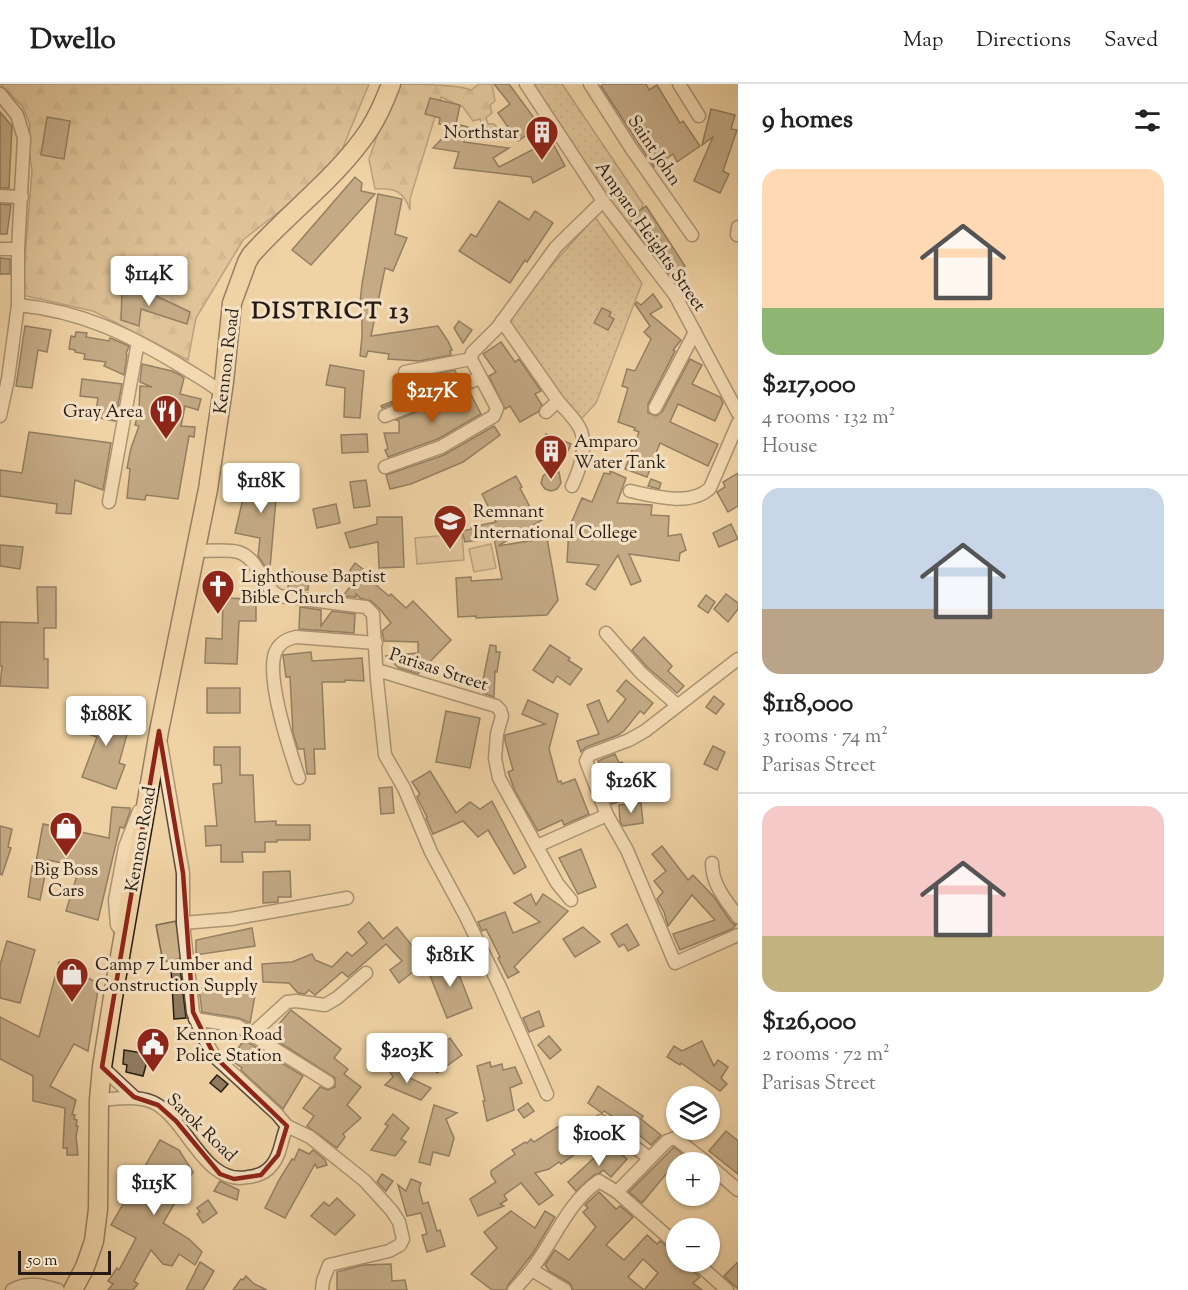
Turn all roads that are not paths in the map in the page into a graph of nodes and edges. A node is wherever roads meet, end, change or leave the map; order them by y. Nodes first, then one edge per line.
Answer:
1 (391, 84) edge
2 (526, 84) edge
3 (590, 84) edge
4 (679, 84) edge
5 (0, 94) edge
6 (699, 116) dead end
7 (0, 196) edge
8 (22, 197) junction
9 (603, 201) junction
10 (692, 235) dead end
11 (0, 249) edge
12 (18, 249) junction
13 (18, 305) junction
14 (502, 321) junction
15 (695, 332) junction
16 (138, 342) junction
17 (471, 359) junction
18 (405, 372) dead end
19 (4, 378) edge
20 (480, 378) junction
21 (219, 386) junction
22 (558, 401) junction
23 (655, 408) dead end
24 (546, 412) dead end
25 (738, 413) edge
26 (0, 416) edge
27 (385, 416) dead end
28 (738, 423) edge
29 (385, 467) dead end
30 (572, 486) dead end
31 (630, 491) dead end
32 (109, 502) dead end
33 (196, 551) junction
34 (606, 633) dead end
35 (376, 643) junction
36 (738, 659) edge
37 (377, 670) junction
38 (677, 705) junction
39 (159, 730) junction
40 (299, 778) dead end
41 (607, 815) junction
42 (537, 846) junction
43 (712, 862) dead end
44 (347, 898) dead end
45 (572, 900) dead end
46 (738, 917) edge
47 (183, 923) junction
48 (738, 935) edge
49 (366, 973) dead end
50 (195, 1019) junction
51 (251, 1035) junction
52 (102, 1067) junction
53 (328, 1082) dead end
54 (547, 1094) dead end
55 (134, 1097) junction
56 (99, 1100) junction
57 (601, 1121) dead end
58 (287, 1126) junction
59 (693, 1152) edge
60 (649, 1158) junction
61 (720, 1175) edge
62 (738, 1190) edge
63 (617, 1192) junction
64 (666, 1235) edge
65 (532, 1270) junction
66 (707, 1272) edge
67 (12, 1290) edge
68 (58, 1290) edge
69 (73, 1290) edge
70 (322, 1290) edge
71 (514, 1290) edge
72 (565, 1290) edge
73 (727, 1290) edge

1 - 21 highway, Kennon Road
2 - 9 street, Amparo Heights Street
3 - 10 street, Saint John
4 - 6 street
5 - 8 street
7 - 8 street
8 - 12 street
9 - 14 street
9 - 15 street, Amparo Heights Street
11 - 12 street
12 - 13 street
13 - 16 street
13 - 19 street
14 - 17 street
14 - 22 street
15 - 23 street
15 - 25 street, Amparo Heights Street
16 - 21 street
16 - 32 street
17 - 18 street
17 - 20 street
19 - 26 street
20 - 27 street
20 - 29 street
21 - 33 highway, Kennon Road
22 - 24 street
22 - 30 street
28 - 31 street
33 - 35 street, Parisas Street
33 - 39 highway, Kennon Road
34 - 38 street
35 - 37 street, Parisas Street
35 - 40 street
36 - 38 street
37 - 42 street, Parisas Street
37 - 54 street
38 - 41 street
39 - 47 street
39 - 52 highway, Kennon Road
41 - 42 street
41 - 48 street
42 - 45 street
43 - 46 street
44 - 47 street
47 - 50 street
49 - 51 street
50 - 51 street
50 - 58 street
51 - 53 street
52 - 55 street, Sarok Road
52 - 56 highway, Kennon Road
55 - 56 street, Sarok Road
55 - 58 street, Sarok Road
56 - 69 highway, Kennon Road
57 - 60 street
58 - 70 street
59 - 60 street
60 - 63 street
61 - 62 street
63 - 64 street
63 - 65 street
65 - 71 street
65 - 72 street
66 - 73 street
67 - 68 street

